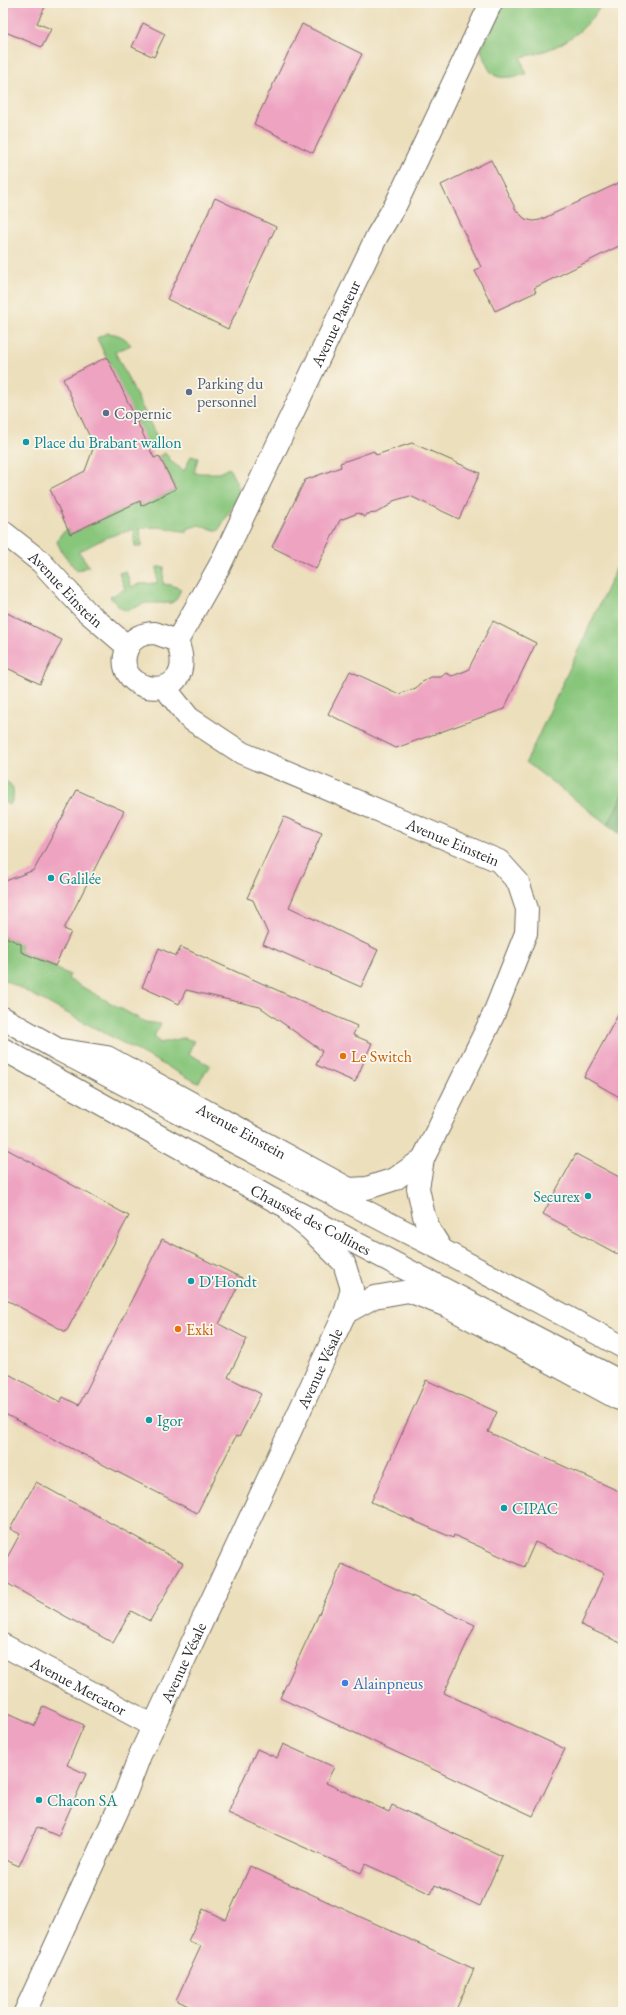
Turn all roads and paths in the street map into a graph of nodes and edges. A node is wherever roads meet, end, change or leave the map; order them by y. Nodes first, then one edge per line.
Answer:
1 (491, 3) edge
2 (3, 532) edge
3 (177, 641) junction
4 (128, 647) junction
5 (165, 688) junction
6 (3, 1018) edge
7 (3, 1049) edge
8 (57, 1049) junction
9 (423, 1159) junction
10 (270, 1198) junction
11 (442, 1250) junction
12 (345, 1314) junction
13 (623, 1347) edge
14 (623, 1383) edge
15 (623, 1400) edge
16 (3, 1645) edge
17 (154, 1726) junction
18 (26, 2012) edge

1 - 3 street, Avenue Pasteur
2 - 4 street, Avenue Einstein
3 - 4 street
3 - 5 street
4 - 5 street
5 - 9 street, Avenue Einstein
6 - 8 street, Chaussée des Collines
7 - 10 street, Chaussée des Collines
8 - 9 street, Avenue Einstein
8 - 11 street, Chaussée des Collines
9 - 11 street, Avenue Einstein
10 - 12 street, Avenue Vésale
10 - 14 street, Chaussée des Collines
11 - 13 street, Chaussée des Collines
12 - 15 street, Avenue Vésale
12 - 17 street, Avenue Vésale
16 - 17 street, Avenue Mercator
17 - 18 street, Avenue Vésale

